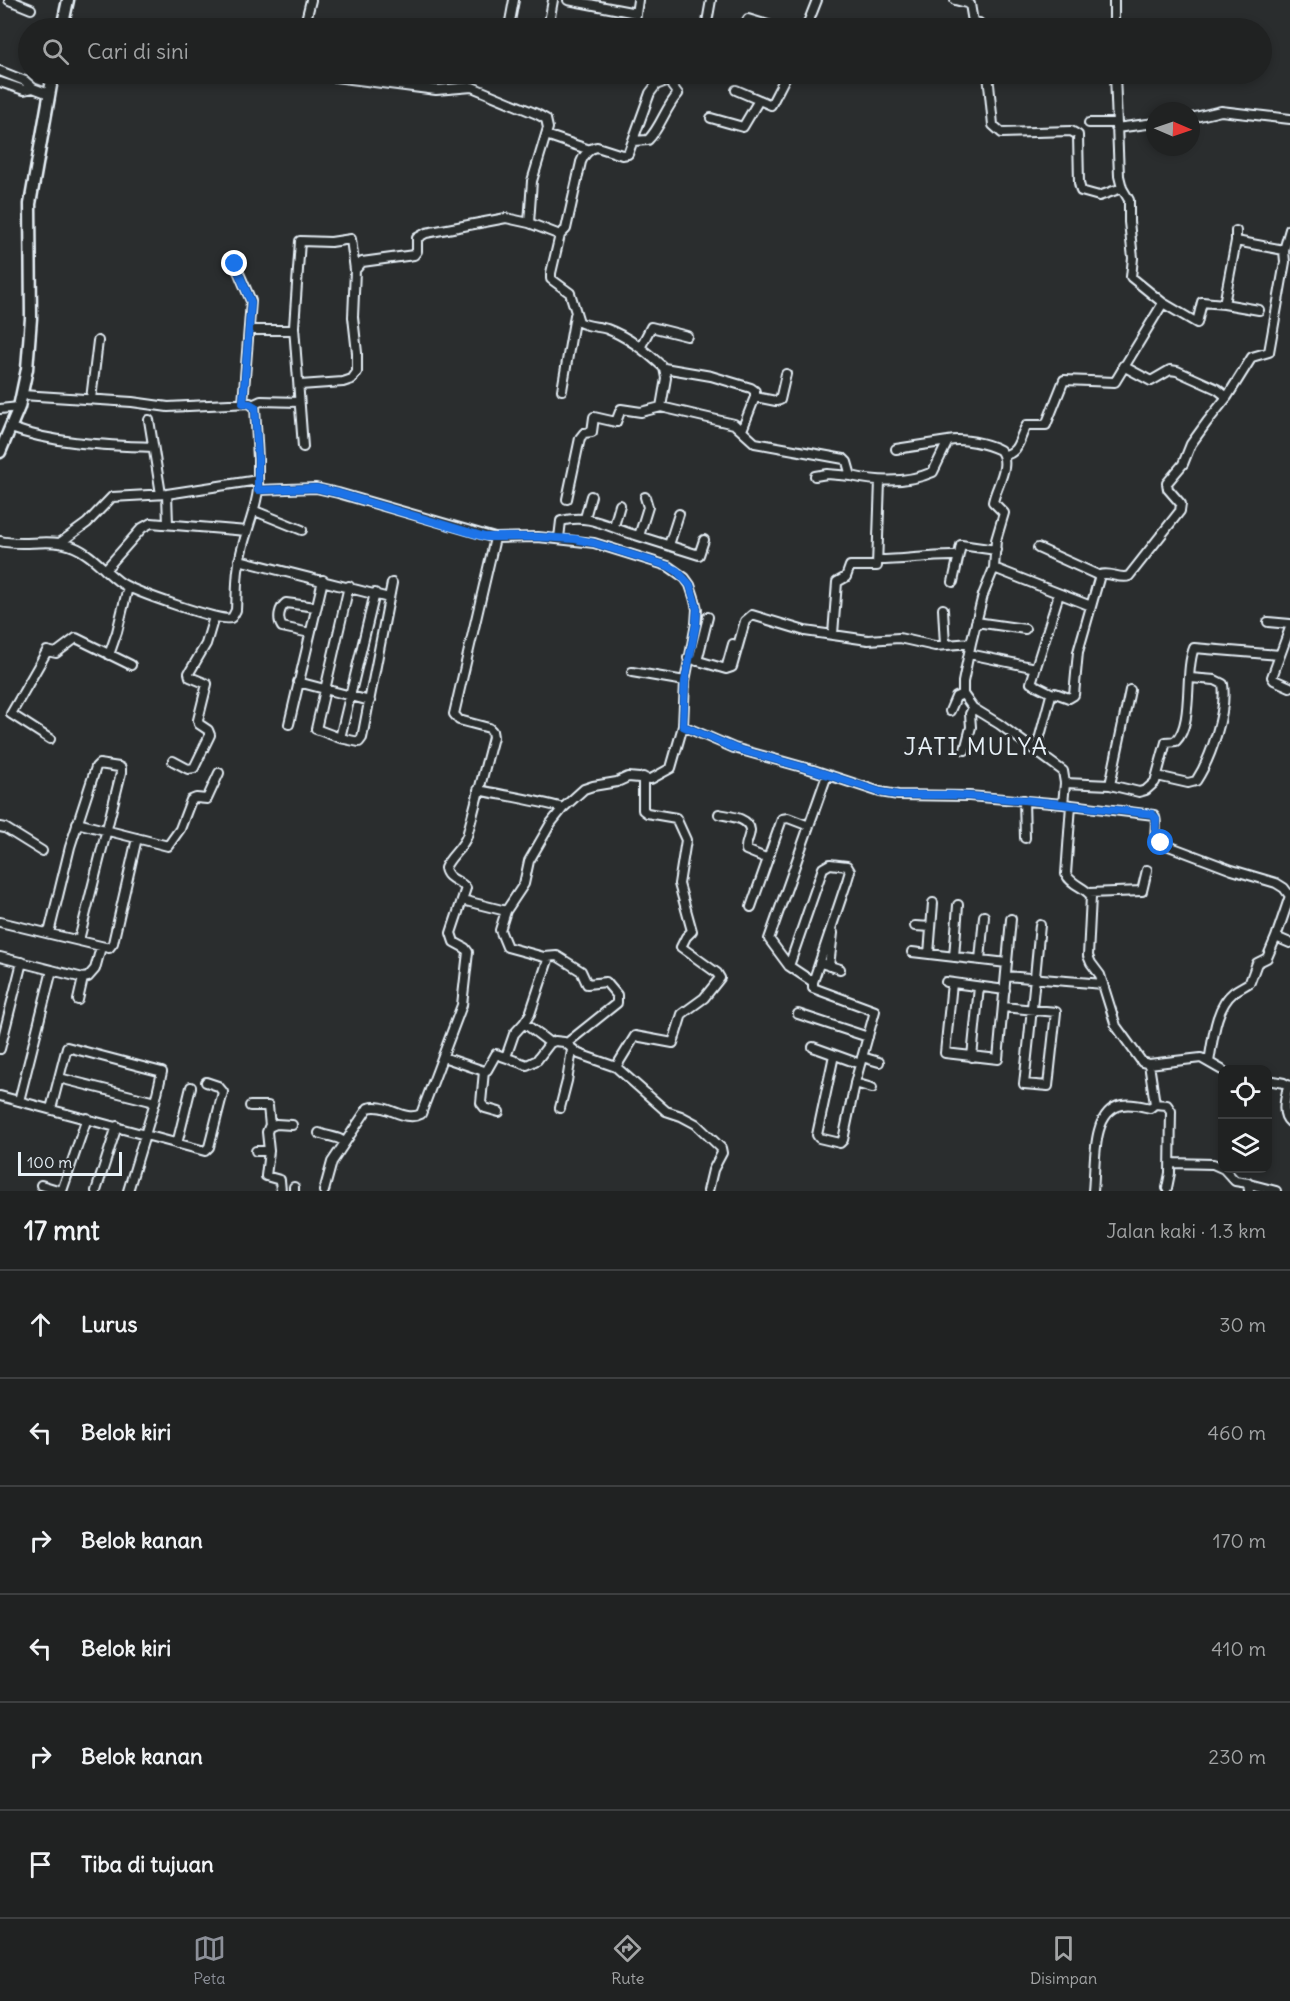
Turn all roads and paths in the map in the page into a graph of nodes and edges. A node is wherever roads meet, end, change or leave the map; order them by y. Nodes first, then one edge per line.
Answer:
1 (9, 0) edge
2 (68, 0) edge
3 (311, 0) edge
4 (514, 0) edge
5 (553, 0) edge
6 (568, 0) edge
7 (638, 0) edge
8 (711, 0) edge
9 (817, 0) edge
10 (955, 0) edge
11 (1114, 0) edge
12 (31, 9) dead end
13 (636, 13) junction
14 (64, 18) edge
15 (306, 18) edge
16 (511, 18) edge
17 (550, 18) edge
18 (635, 18) edge
19 (708, 18) edge
20 (810, 18) edge
21 (972, 18) edge
22 (1114, 18) edge
23 (0, 71) edge
24 (18, 78) edge
25 (0, 82) edge
26 (28, 84) edge
27 (51, 84) edge
28 (390, 84) edge
29 (659, 84) edge
30 (672, 84) edge
31 (782, 84) edge
32 (989, 84) edge
33 (1115, 84) edge
34 (33, 88) junction
35 (736, 90) dead end
36 (49, 94) junction
37 (759, 100) junction
38 (1200, 116) edge
39 (711, 118) dead end
40 (1290, 119) edge
41 (1089, 123) dead end
42 (1146, 123) edge
43 (1116, 125) junction
44 (546, 135) junction
45 (633, 141) junction
46 (590, 150) junction
47 (1122, 188) junction
48 (529, 223) junction
49 (1290, 229) edge
50 (1236, 231) dead end
51 (560, 235) junction
52 (1236, 241) junction
53 (1284, 250) junction
54 (235, 264) dead end
55 (355, 270) junction
56 (1163, 303) junction
57 (1224, 304) junction
58 (1259, 310) dead end
59 (576, 314) junction
60 (250, 330) junction
61 (294, 330) junction
62 (687, 336) dead end
63 (98, 341) dead end
64 (640, 348) junction
65 (1123, 366) junction
66 (664, 368) junction
67 (786, 374) dead end
68 (300, 385) junction
69 (562, 390) dead end
70 (22, 395) junction
71 (755, 397) junction
72 (1227, 397) junction
73 (91, 399) junction
74 (299, 402) junction
75 (248, 404) junction
76 (19, 407) junction
77 (661, 407) junction
78 (0, 410) edge
79 (149, 420) dead end
80 (12, 424) junction
81 (742, 430) junction
82 (948, 441) junction
83 (152, 447) junction
84 (303, 447) dead end
85 (896, 450) dead end
86 (0, 452) edge
87 (1004, 455) junction
88 (815, 476) dead end
89 (851, 476) junction
90 (258, 480) junction
91 (880, 481) junction
92 (258, 490) junction
93 (164, 494) junction
94 (591, 496) dead end
95 (645, 497) dead end
96 (567, 499) dead end
97 (621, 505) dead end
98 (255, 511) junction
99 (679, 514) dead end
100 (585, 518) junction
101 (168, 524) junction
102 (614, 526) junction
103 (302, 530) dead end
104 (247, 531) junction
105 (639, 536) junction
106 (495, 538) junction
107 (559, 538) junction
108 (704, 540) dead end
109 (0, 541) edge
110 (61, 542) junction
111 (669, 545) junction
112 (1038, 548) dead end
113 (996, 550) junction
114 (958, 556) junction
115 (239, 560) junction
116 (878, 560) junction
117 (994, 568) junction
118 (105, 570) junction
119 (1100, 576) junction
120 (323, 580) junction
121 (953, 582) dead end
122 (392, 583) dead end
123 (349, 586) junction
124 (128, 587) junction
125 (375, 593) junction
126 (1059, 594) junction
127 (390, 598) junction
128 (1091, 606) junction
129 (316, 607) junction
130 (943, 609) dead end
131 (214, 617) junction
132 (708, 617) dead end
133 (976, 622) junction
134 (1268, 622) dead end
135 (739, 626) dead end
136 (1290, 626) edge
137 (1025, 629) dead end
138 (310, 633) junction
139 (833, 634) junction
140 (971, 643) junction
141 (945, 645) junction
142 (969, 654) junction
143 (109, 655) junction
144 (1280, 655) junction
145 (688, 658) junction
146 (697, 661) junction
147 (131, 665) dead end
148 (1036, 668) junction
149 (726, 669) junction
150 (632, 672) dead end
151 (1190, 678) junction
152 (685, 681) junction
153 (298, 682) junction
154 (1290, 687) edge
155 (324, 688) junction
156 (1130, 690) dead end
157 (963, 694) junction
158 (1053, 694) junction
159 (350, 695) junction
160 (370, 701) junction
161 (973, 708) junction
162 (950, 711) dead end
163 (289, 724) dead end
164 (683, 726) junction
165 (340, 738) junction
166 (50, 739) dead end
167 (964, 750) dead end
168 (1036, 751) junction
169 (173, 761) dead end
170 (219, 773) dead end
171 (826, 775) junction
172 (1157, 776) junction
173 (643, 777) junction
174 (1065, 783) junction
175 (1110, 785) junction
176 (478, 790) junction
177 (1024, 800) junction
178 (1067, 805) junction
179 (563, 808) junction
180 (719, 814) dead end
181 (77, 823) junction
182 (809, 826) junction
183 (0, 827) edge
184 (106, 831) junction
185 (137, 838) junction
186 (1025, 838) dead end
187 (42, 852) dead end
188 (768, 859) junction
189 (1147, 870) dead end
190 (1089, 892) junction
191 (1290, 896) edge
192 (462, 900) junction
193 (933, 903) dead end
194 (958, 905) dead end
195 (751, 907) dead end
196 (507, 911) junction
197 (836, 914) junction
198 (984, 916) dead end
199 (1011, 918) dead end
200 (0, 922) edge
201 (1040, 925) dead end
202 (915, 926) dead end
203 (931, 927) junction
204 (49, 933) junction
205 (1276, 937) junction
206 (79, 940) junction
207 (1290, 943) edge
208 (101, 947) junction
209 (912, 952) dead end
210 (929, 954) junction
211 (0, 957) edge
212 (549, 957) junction
213 (954, 957) junction
214 (981, 960) junction
215 (22, 962) junction
216 (820, 963) junction
217 (1007, 963) junction
218 (789, 966) junction
219 (829, 966) junction
220 (840, 969) dead end
221 (52, 970) junction
222 (1006, 976) junction
223 (83, 978) junction
224 (1035, 980) junction
225 (813, 982) junction
226 (1103, 984) junction
227 (979, 987) junction
228 (1005, 990) junction
229 (78, 999) dead end
230 (1003, 1007) junction
231 (1032, 1010) junction
232 (798, 1014) dead end
233 (525, 1023) junction
234 (868, 1037) junction
235 (550, 1043) junction
236 (570, 1047) junction
237 (813, 1047) dead end
238 (0, 1049) edge
239 (834, 1055) junction
240 (443, 1057) junction
241 (506, 1057) junction
242 (972, 1057) junction
243 (861, 1060) junction
244 (879, 1062) dead end
245 (1209, 1062) junction
246 (1149, 1064) junction
247 (616, 1067) junction
248 (1218, 1068) edge
249 (484, 1071) junction
250 (59, 1078) junction
251 (1272, 1081) edge
252 (206, 1082) dead end
253 (855, 1083) junction
254 (1289, 1086) edge
255 (191, 1087) dead end
256 (872, 1088) dead end
257 (0, 1096) edge
258 (19, 1101) junction
259 (155, 1102) junction
260 (1155, 1104) junction
261 (250, 1106) dead end
262 (560, 1108) dead end
263 (51, 1109) junction
264 (499, 1112) dead end
265 (87, 1118) junction
266 (1290, 1122) edge
267 (292, 1125) dead end
268 (117, 1126) junction
269 (270, 1126) junction
270 (319, 1133) dead end
271 (146, 1134) junction
272 (345, 1142) junction
273 (177, 1144) junction
274 (256, 1151) dead end
275 (269, 1151) junction
276 (1170, 1163) junction
277 (1218, 1166) edge
278 (1227, 1173) edge
279 (41, 1185) dead end
280 (1167, 1188) dead end
281 (1249, 1188) edge
282 (62, 1191) edge
283 (96, 1191) edge
284 (128, 1191) edge
285 (280, 1191) edge
286 (324, 1191) edge
287 (708, 1191) edge
288 (1093, 1191) edge
289 (1276, 1191) edge

1 - 12 street
2 - 14 street
3 - 15 street
4 - 16 street
5 - 17 street
6 - 13 street
7 - 13 street
8 - 19 street
9 - 20 street
10 - 21 street
11 - 22 street
13 - 18 street
23 - 24 street
25 - 34 street
26 - 34 street
27 - 36 street
28 - 44 street
29 - 45 street
30 - 45 street
31 - 37 street
32 - 47 street
33 - 43 street
34 - 36 street
35 - 37 street
36 - 70 street
37 - 39 street
38 - 40 street
41 - 43 street
42 - 43 street
43 - 47 street
44 - 46 street
44 - 48 street
45 - 46 street
46 - 51 street
47 - 56 street
48 - 51 street
48 - 55 street
49 - 53 street
50 - 52 street
51 - 59 street
52 - 53 street
52 - 57 street
53 - 72 street
54 - 60 street
55 - 61 street
55 - 68 street
56 - 57 street
56 - 65 street
57 - 58 street
59 - 64 street
59 - 69 street
60 - 61 street
60 - 75 street
61 - 68 street
62 - 64 street
63 - 73 street
64 - 66 street
65 - 72 street
65 - 87 street
66 - 71 street
66 - 77 street
67 - 71 street
68 - 74 street
70 - 73 street
70 - 76 street
71 - 81 street
72 - 119 street
73 - 75 street
74 - 75 street
74 - 84 street
75 - 90 street
76 - 78 street
76 - 80 street
77 - 81 street
77 - 96 street
78 - 80 street
79 - 83 street
80 - 83 street
80 - 86 street
81 - 89 street
82 - 85 street
82 - 87 street
82 - 91 street
83 - 93 street
87 - 113 street
88 - 89 street
89 - 91 street
90 - 92 street
90 - 93 street
91 - 116 street
92 - 98 street
92 - 106 street
93 - 101 street
93 - 110 street
94 - 100 street
95 - 105 street
97 - 102 street
98 - 103 street
98 - 104 street
99 - 111 street
100 - 102 street
100 - 107 street
101 - 104 street
101 - 118 street
102 - 105 street
104 - 115 street
105 - 111 street
106 - 107 street
106 - 176 street
107 - 145 street
108 - 111 street
109 - 110 street
110 - 118 street
112 - 119 street
113 - 114 street
113 - 117 street
114 - 116 street
114 - 121 street
115 - 120 street
115 - 131 street
116 - 139 street
117 - 126 street
117 - 133 street
118 - 124 street
119 - 128 street
120 - 123 street
120 - 129 street
122 - 127 street
123 - 125 street
123 - 155 street
124 - 131 street
124 - 143 street
125 - 127 street
125 - 159 street
126 - 128 street
126 - 148 street
127 - 160 street
128 - 158 street
129 - 138 street
129 - 138 street
130 - 141 street
131 - 169 street
132 - 146 street
133 - 137 street
133 - 140 street
134 - 136 street
135 - 149 street
136 - 144 street
138 - 153 street
139 - 141 street
139 - 149 street
140 - 141 street
140 - 142 street
142 - 148 street
142 - 157 street
143 - 147 street
143 - 166 street
144 - 151 street
144 - 154 street
145 - 146 street
145 - 152 street
146 - 149 street
148 - 158 street
150 - 152 street
151 - 172 street
151 - 172 street
152 - 164 street
153 - 155 street
153 - 163 street
155 - 159 street
155 - 165 street
156 - 175 street
157 - 161 street
157 - 162 street
158 - 168 street
159 - 160 street
159 - 165 street
160 - 165 street
161 - 167 street
161 - 168 street
164 - 171 street
164 - 173 street
168 - 174 street
170 - 185 street
171 - 177 street
171 - 182 street
172 - 175 street
173 - 179 street
173 - 247 street
174 - 175 street
174 - 178 street
176 - 179 street
176 - 192 street
177 - 178 street
177 - 186 street
178 - 190 street
178 - 191 street
179 - 196 street
180 - 188 street
181 - 184 street
181 - 184 street
181 - 204 street
182 - 188 street
182 - 218 street
183 - 187 street
184 - 185 street
184 - 206 street
185 - 208 street
188 - 195 street
189 - 190 street
190 - 226 street
191 - 205 street
192 - 196 street
192 - 240 street
193 - 203 street
194 - 213 street
196 - 212 street
197 - 216 street
197 - 218 street
197 - 219 street
198 - 214 street
199 - 217 street
200 - 204 street
201 - 224 street
202 - 203 street
203 - 210 street
204 - 206 street
205 - 207 street
205 - 245 street
206 - 208 street
208 - 223 street
209 - 210 street
210 - 213 street
211 - 215 street
212 - 233 street
212 - 236 street
213 - 214 street
214 - 217 street
215 - 221 street
215 - 238 street
216 - 219 street
216 - 225 street
217 - 222 street
218 - 225 street
219 - 220 street
221 - 223 street
221 - 258 street
222 - 224 street
222 - 228 street
223 - 229 street
224 - 226 street
224 - 231 street
225 - 234 street
226 - 246 street
227 - 228 street
227 - 242 street
227 - 242 street
228 - 230 street
230 - 231 street
230 - 242 street
231 - 231 street
232 - 234 street
233 - 235 street
233 - 241 street
234 - 243 street
235 - 236 street
235 - 241 street
236 - 247 street
236 - 262 street
237 - 239 street
239 - 243 street
239 - 253 street
240 - 249 street
240 - 272 street
241 - 249 street
243 - 244 street
243 - 253 street
245 - 246 street
245 - 248 street
246 - 260 street
247 - 287 street
249 - 264 street
250 - 259 street
250 - 259 street
250 - 263 street
251 - 254 street
252 - 273 street
253 - 256 street
254 - 266 street
255 - 273 street
257 - 258 street
258 - 263 street
259 - 271 street
260 - 276 street
260 - 288 street
261 - 269 street
263 - 265 street
265 - 268 street
265 - 282 street
267 - 269 street
268 - 271 street
268 - 283 street
269 - 275 street
270 - 272 street
271 - 273 street
271 - 284 street
272 - 286 street
274 - 275 street
275 - 285 street
276 - 277 street
276 - 280 street
278 - 281 street
279 - 282 street
281 - 289 street

